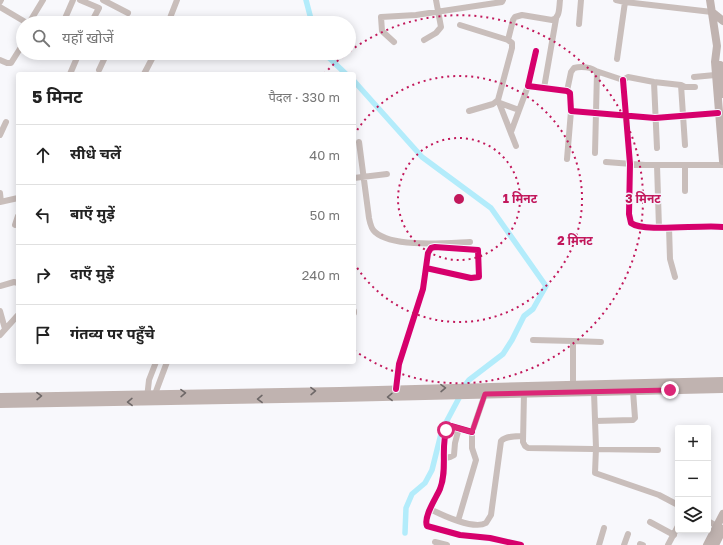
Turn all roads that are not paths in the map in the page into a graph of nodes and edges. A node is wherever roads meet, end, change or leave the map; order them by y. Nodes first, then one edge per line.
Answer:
1 (43, 0) edge
2 (73, 0) edge
3 (80, 0) edge
4 (103, 0) edge
5 (177, 0) edge
6 (436, 0) edge
7 (502, 0) edge
8 (560, 0) edge
9 (581, 0) edge
10 (616, 0) edge
11 (710, 0) edge
12 (624, 2) junction
13 (0, 8) edge
14 (99, 8) junction
15 (439, 12) junction
16 (712, 12) junction
17 (128, 13) dead end
18 (33, 16) edge
19 (66, 16) edge
20 (95, 16) edge
21 (171, 16) edge
22 (16, 17) edge
23 (556, 19) junction
24 (723, 21) edge
25 (579, 24) dead end
26 (460, 25) dead end
27 (424, 40) dead end
28 (508, 40) junction
29 (394, 42) dead end
30 (719, 46) edge
31 (536, 51) dead end
32 (16, 56) edge
33 (617, 59) dead end
34 (76, 60) edge
35 (104, 60) edge
36 (151, 60) edge
37 (1, 62) edge
38 (99, 70) dead end
39 (596, 71) junction
40 (71, 72) edge
41 (145, 72) edge
42 (715, 76) junction
43 (694, 77) dead end
44 (623, 80) junction
45 (654, 82) junction
46 (681, 85) junction
47 (528, 86) junction
48 (695, 87) dead end
49 (544, 88) junction
50 (567, 92) junction
51 (723, 94) edge
52 (499, 101) junction
53 (519, 110) junction
54 (469, 111) dead end
55 (571, 111) junction
56 (596, 113) junction
57 (718, 113) junction
58 (626, 115) junction
59 (684, 116) junction
60 (655, 118) junction
61 (6, 122) dead end
62 (511, 132) junction
63 (0, 135) edge
64 (359, 142) dead end
65 (685, 145) dead end
66 (516, 146) dead end
67 (657, 148) dead end
68 (595, 153) dead end
69 (567, 159) dead end
70 (723, 161) edge
71 (606, 162) dead end
72 (630, 164) junction
73 (657, 165) junction
74 (685, 165) junction
75 (723, 165) edge
76 (387, 174) dead end
77 (365, 177) junction
78 (356, 178) edge
79 (685, 191) dead end
80 (0, 193) edge
81 (16, 198) edge
82 (1, 202) edge
83 (16, 222) edge
84 (15, 225) dead end
85 (669, 227) junction
86 (723, 227) edge
87 (659, 228) junction
88 (470, 242) dead end
89 (426, 268) junction
90 (675, 277) dead end
91 (16, 282) edge
92 (0, 286) edge
93 (0, 311) edge
94 (16, 317) edge
95 (5, 329) junction
96 (0, 335) edge
97 (533, 340) dead end
98 (573, 341) junction
99 (601, 342) dead end
100 (155, 364) edge
101 (166, 364) edge
102 (723, 381) edge
103 (573, 385) junction
104 (396, 389) junction
105 (723, 389) edge
106 (633, 391) junction
107 (594, 392) junction
108 (524, 393) junction
109 (485, 394) junction
110 (0, 397) edge
111 (151, 398) junction
112 (0, 404) edge
113 (595, 421) junction
114 (459, 428) junction
115 (472, 432) junction
116 (523, 436) junction
117 (596, 448) junction
118 (658, 450) dead end
119 (445, 458) junction
120 (675, 503) edge
121 (430, 510) junction
122 (723, 514) edge
123 (458, 521) junction
124 (650, 522) dead end
125 (711, 523) edge
126 (604, 528) dead end
127 (720, 528) edge
128 (628, 534) dead end
129 (674, 535) joint
130 (489, 538) junction
131 (434, 542) dead end
132 (447, 545) edge
133 (487, 545) edge
134 (521, 545) edge
135 (599, 545) edge
136 (624, 545) edge
137 (668, 545) edge
138 (707, 545) edge
139 (714, 545) edge

1 - 18 street
2 - 19 street
3 - 14 street
4 - 14 street
4 - 17 street
5 - 21 street
6 - 15 street
7 - 15 street
8 - 23 street
9 - 25 street
10 - 12 street
11 - 16 main road
12 - 16 street
12 - 33 street
13 - 22 street
14 - 20 street
15 - 27 street
15 - 29 street
16 - 24 main road
16 - 30 main road
23 - 28 street
23 - 49 street
26 - 28 street
28 - 52 street
30 - 42 main road
30 - 51 main road
31 - 47 street
32 - 37 street
34 - 40 street
35 - 38 street
36 - 41 street
39 - 44 street
39 - 50 street
39 - 56 street
42 - 43 street
42 - 57 main road
44 - 45 street
44 - 58 street
45 - 46 street
45 - 60 street
46 - 48 street
46 - 59 street
47 - 49 street
47 - 53 street
49 - 50 street
50 - 55 street
52 - 53 street
52 - 54 street
52 - 62 street
53 - 62 street
55 - 56 street
55 - 69 street
56 - 58 street
56 - 68 street
57 - 59 street
57 - 70 main road
58 - 60 street
58 - 72 street
59 - 60 street
59 - 65 street
60 - 67 street
61 - 63 street
62 - 66 street
64 - 77 street
71 - 72 street
72 - 73 street
72 - 87 street
73 - 74 street
73 - 87 street
74 - 75 street
74 - 79 street
76 - 77 street
77 - 78 street
77 - 88 street
80 - 82 street
81 - 82 street
83 - 84 street
85 - 86 street
85 - 87 street
85 - 90 street
89 - 89 street
89 - 104 street
91 - 92 street
93 - 95 street
94 - 95 street
95 - 96 street
97 - 98 street
98 - 99 street
98 - 103 street
100 - 111 street
101 - 111 street
102 - 103 main road
104 -> 103 main road
111 -> 104 main road
105 - 106 main road
106 - 107 main road
106 - 113 street
107 - 108 main road
107 - 113 street
108 - 109 main road
108 - 116 street
109 -> 111 main road
109 - 115 street
110 -> 111 main road
111 -> 112 main road
113 - 117 street
114 - 115 street
114 - 119 street
114 - 119 street
115 - 123 street
116 - 117 street
116 - 123 street
117 - 118 street
117 - 120 street
119 - 121 street
121 - 123 street
121 - 130 street
122 - 127 main road
124 - 129 street
125 - 127 street
126 - 135 street
127 - 138 main road
127 - 139 main road
128 - 136 street
129 - 137 street
130 - 133 street
130 - 134 street
131 - 132 street

